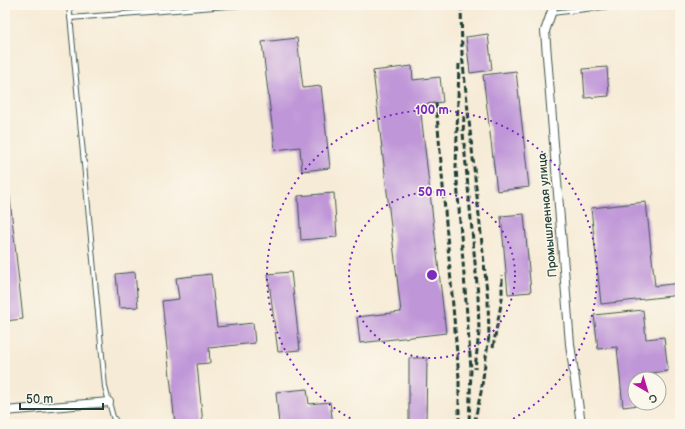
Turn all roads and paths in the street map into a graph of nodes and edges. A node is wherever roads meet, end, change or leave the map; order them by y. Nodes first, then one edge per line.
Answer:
1 (69, 5) edge
2 (241, 5) edge
3 (620, 5) edge
4 (553, 9) edge
5 (70, 18) junction
6 (109, 402) junction
7 (5, 411) edge
8 (118, 424) edge
9 (581, 424) edge

1 - 5 lane
2 - 5 lane
3 - 4 lane
4 - 9 street, Промышленная улица
5 - 6 lane
6 - 7 street
6 - 8 lane

